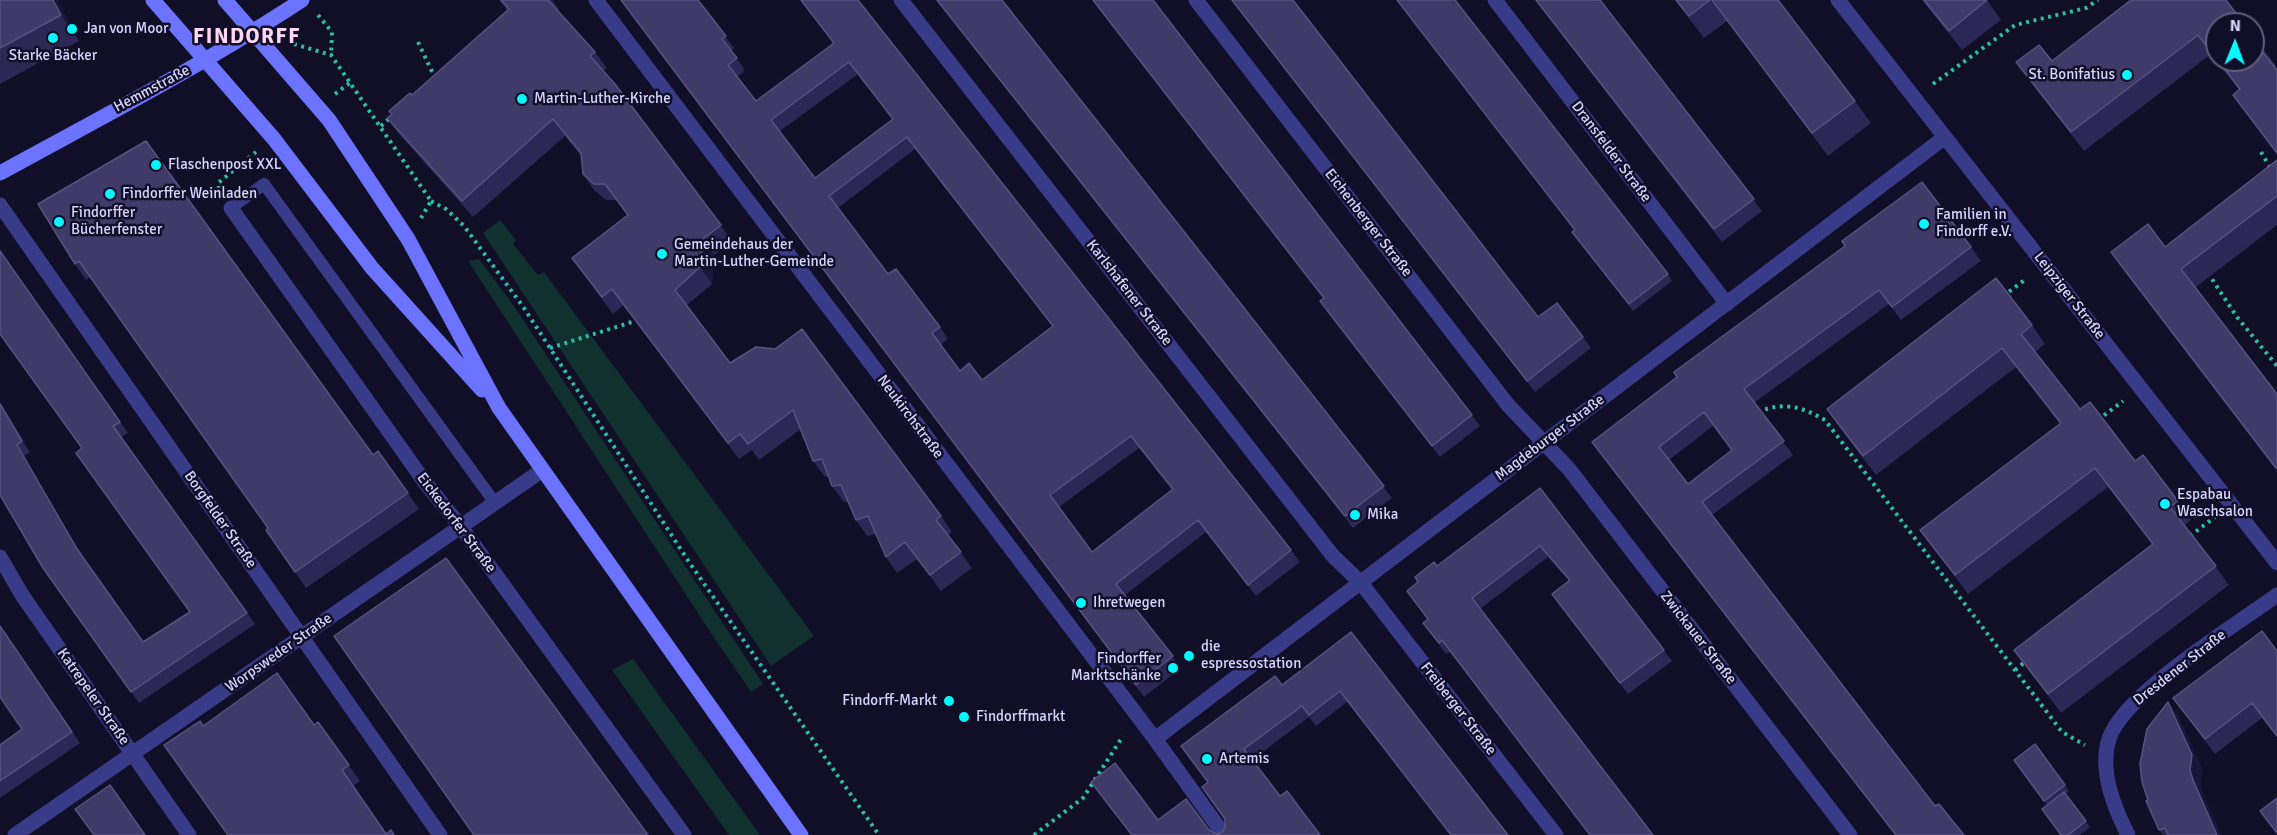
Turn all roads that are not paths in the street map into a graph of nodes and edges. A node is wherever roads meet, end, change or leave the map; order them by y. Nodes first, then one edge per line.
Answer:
1 (153, 0) edge
2 (225, 0) edge
3 (596, 0) edge
4 (901, 0) edge
5 (1196, 0) edge
6 (1495, 0) edge
7 (1838, 0) edge
8 (307, 4) edge
9 (254, 32) junction
10 (208, 60) junction
11 (1945, 137) junction
12 (0, 173) edge
13 (0, 205) edge
14 (231, 208) joint
15 (1727, 304) junction
16 (499, 408) junction
17 (1543, 444) junction
18 (542, 471) junction
19 (495, 503) junction
20 (461, 527) junction
21 (0, 557) edge
22 (2277, 563) edge
23 (1361, 582) junction
24 (2277, 595) edge
25 (302, 637) junction
26 (1155, 739) junction
27 (134, 754) junction
28 (15, 835) edge
29 (189, 835) edge
30 (440, 835) edge
31 (684, 835) edge
32 (801, 835) edge
33 (1224, 835) edge
34 (1556, 835) edge
35 (1850, 835) edge
36 (2128, 835) edge

1 - 10 main road
2 - 9 main road
3 - 26 street, Neukirchstraße
4 - 23 street, Karlshafener Straße
5 - 17 street, Eichenberger Straße
6 - 15 street, Dransfelder Straße
7 - 11 street, Leipziger Straße
8 - 9 main road, Hemmstraße
9 - 10 main road, Hemmstraße
9 - 16 main road
10 - 12 main road, Hemmstraße
10 - 16 main road
11 - 15 street, Magdeburger Straße
11 - 22 street, Leipziger Straße
13 - 25 street, Borgfelder Straße
14 - 19 lane
14 - 20 street, Eickedorfer Straße
15 - 17 street, Magdeburger Straße
16 - 18 main road
17 - 23 street, Magdeburger Straße
17 - 35 street, Zwickauer Straße
18 - 19 street, Worpsweder Straße
18 - 32 main road
19 - 20 street, Worpsweder Straße
20 - 25 street, Worpsweder Straße
20 - 31 street, Eickedorfer Straße
21 - 27 street, Katrepeler Straße
23 - 26 street, Magdeburger Straße
23 - 34 street, Freiberger Straße
24 - 36 street, Dresdener Straße
25 - 27 street, Worpsweder Straße
25 - 30 street, Borgfelder Straße
26 - 33 street, Neukirchstraße
27 - 28 street, Worpsweder Straße
27 - 29 street, Katrepeler Straße

